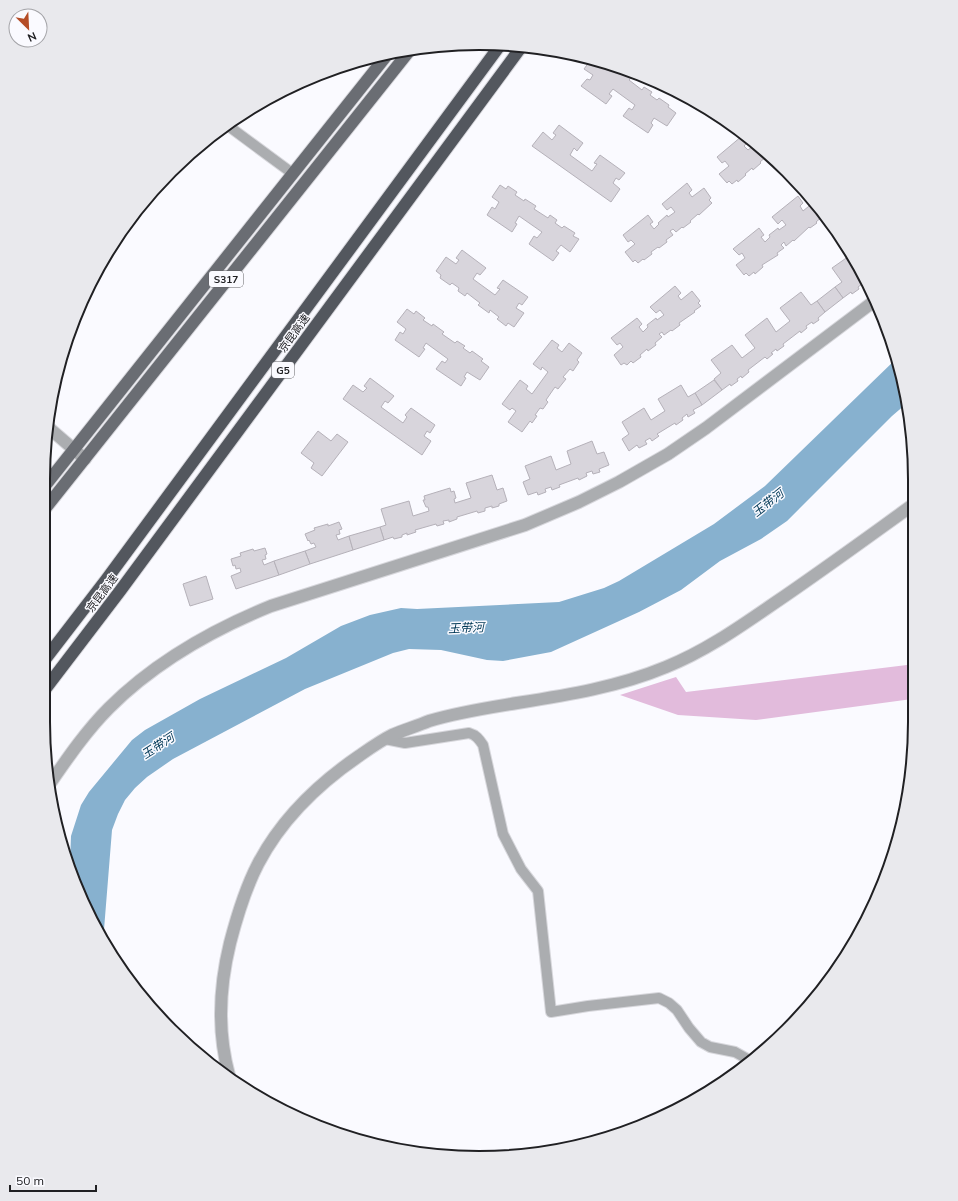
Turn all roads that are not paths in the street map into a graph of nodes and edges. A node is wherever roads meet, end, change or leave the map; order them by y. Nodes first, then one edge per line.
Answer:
1 (496, 51) edge
2 (517, 52) edge
3 (405, 57) edge
4 (382, 61) edge
5 (231, 129) edge
6 (292, 173) junction
7 (871, 305) edge
8 (53, 432) edge
9 (74, 449) junction
10 (85, 459) junction
11 (50, 479) edge
12 (50, 503) edge
13 (908, 508) edge
14 (50, 653) edge
15 (50, 683) edge
16 (385, 739) junction
17 (54, 778) edge
18 (745, 1058) edge
19 (228, 1069) edge

1 - 14 highway, 京昆高速 / G5
2 - 15 highway, 京昆高速 / G5
3 - 10 main road, S317
4 - 6 main road, S317
5 - 6 street
6 - 9 main road, S317
7 - 17 street
8 - 9 street
9 - 10 street
9 - 11 main road, S317
10 - 12 main road, S317
13 - 16 street
16 - 18 street
16 - 19 street

